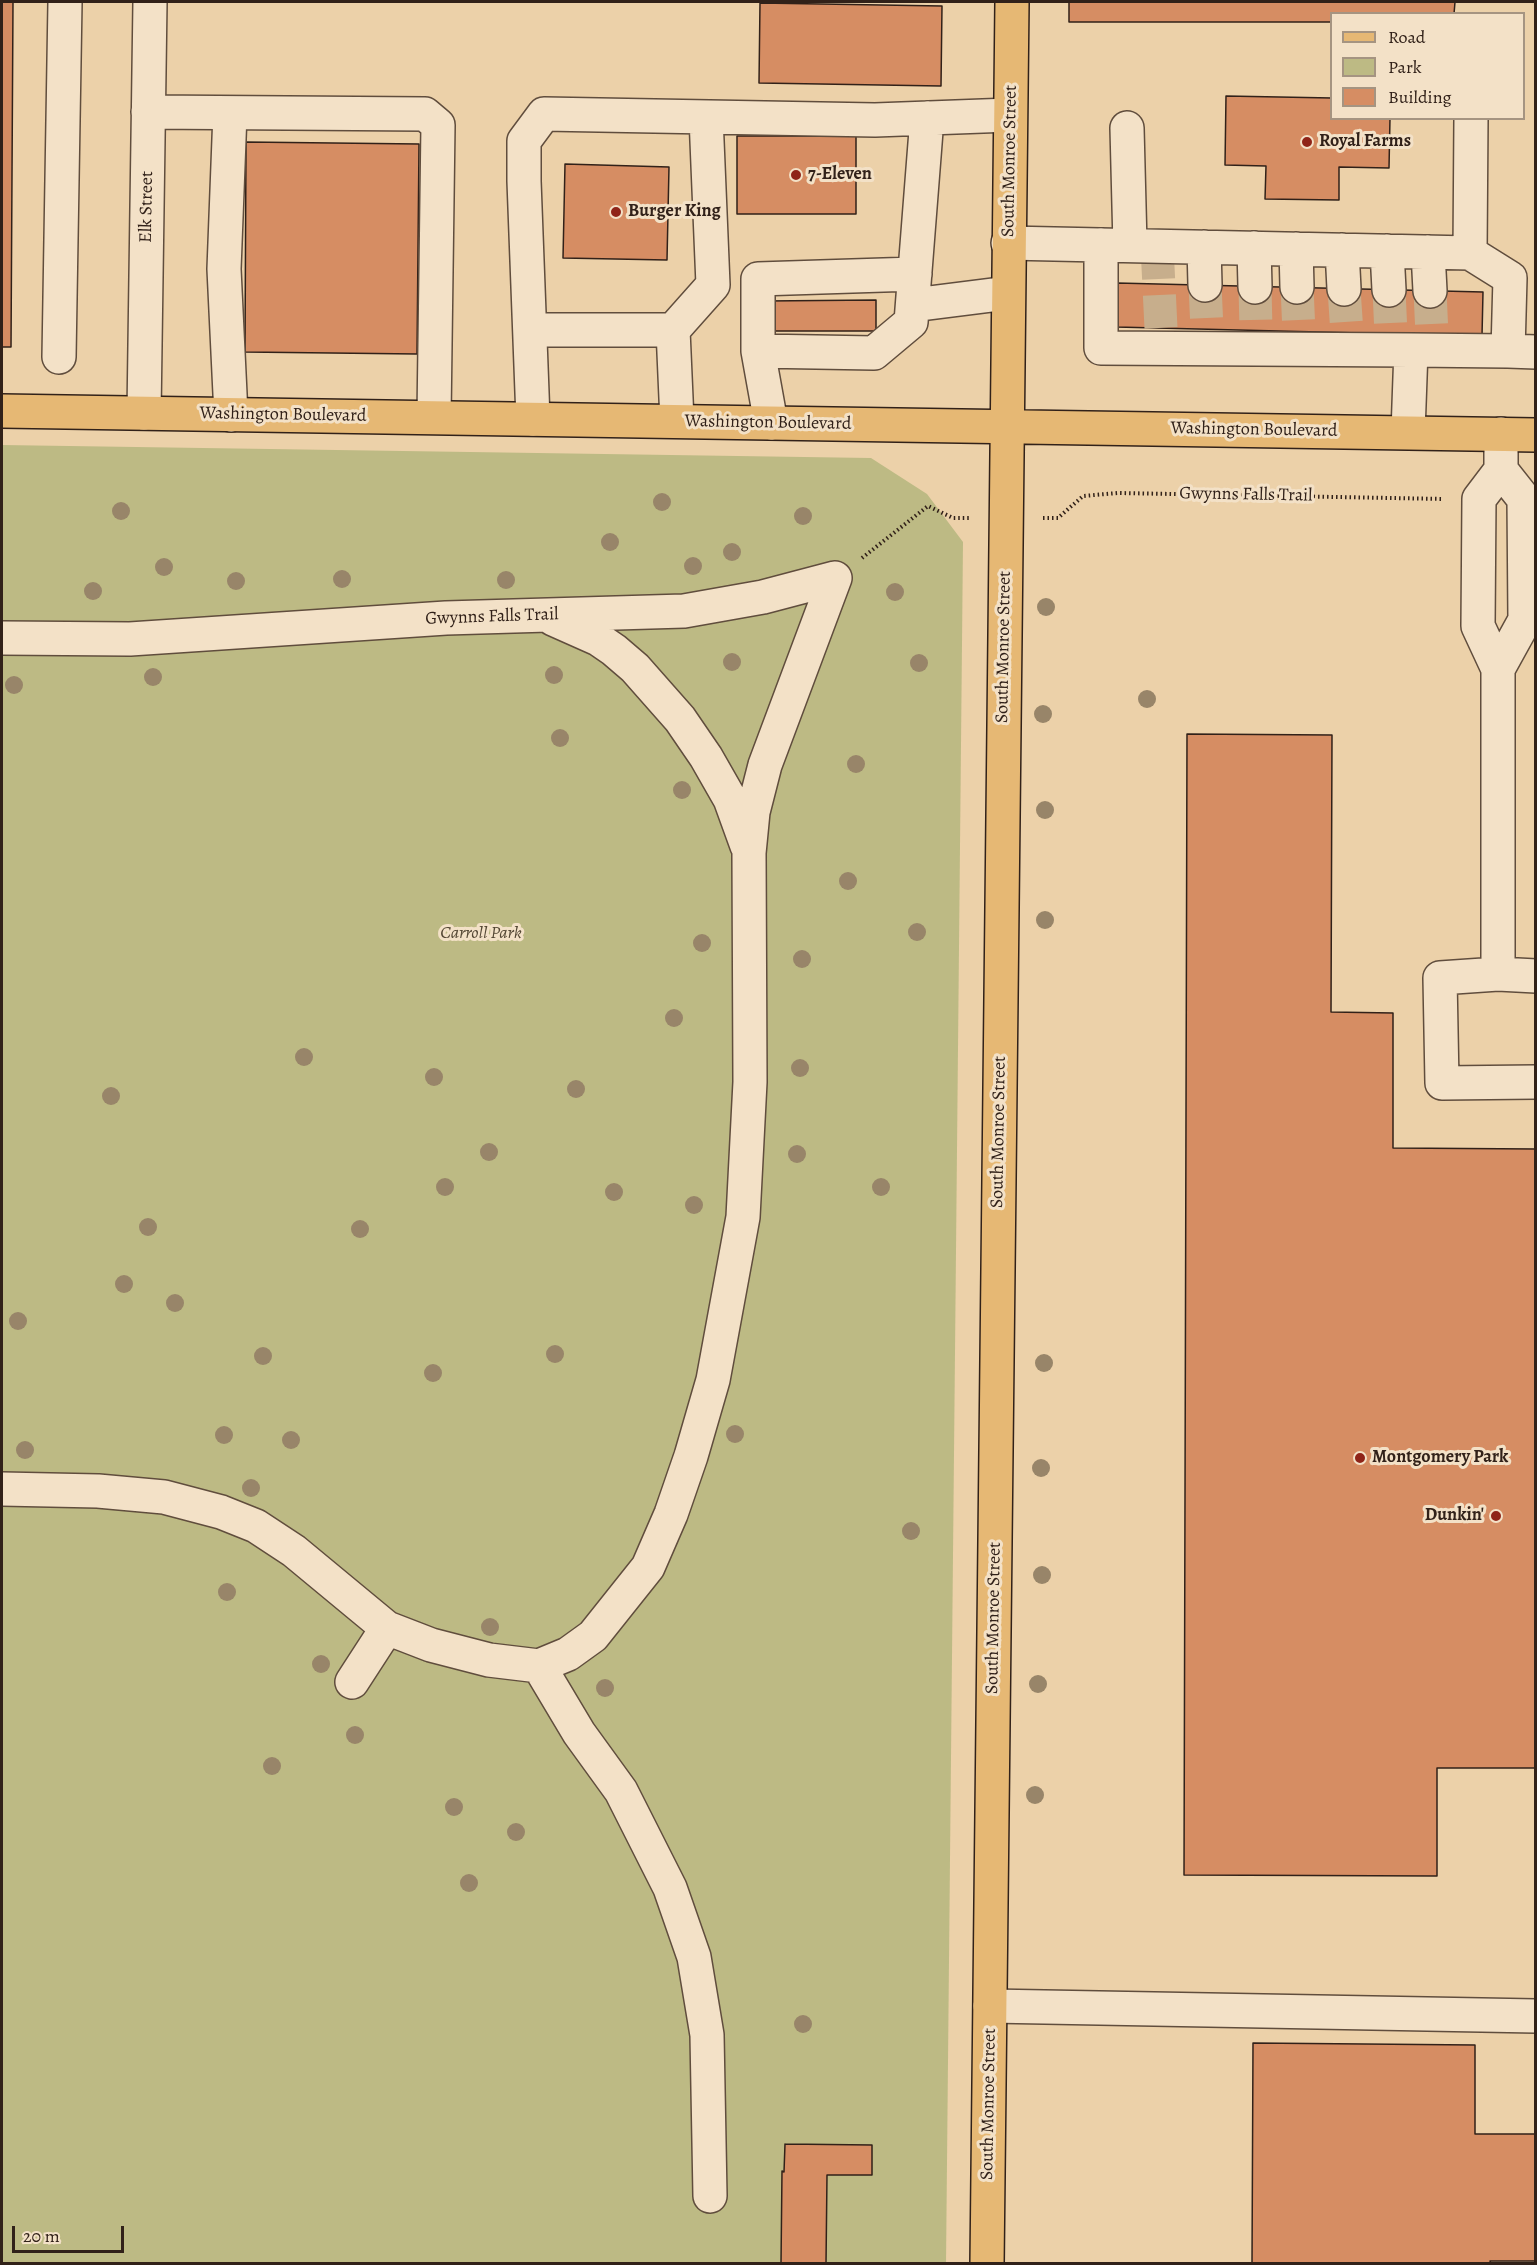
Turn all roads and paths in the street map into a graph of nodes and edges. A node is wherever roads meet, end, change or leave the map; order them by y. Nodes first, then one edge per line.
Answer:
1 (65, 2) edge
2 (150, 2) edge
3 (1012, 2) edge
4 (148, 112) junction
5 (230, 113) junction
6 (1010, 116) junction
7 (706, 117) junction
8 (927, 118) junction
9 (1471, 120) edge
10 (1127, 128) dead end
11 (1008, 243) junction
12 (1116, 245) junction
13 (1203, 247) junction
14 (1254, 248) junction
15 (1296, 249) junction
16 (1342, 250) junction
17 (1387, 251) junction
18 (1428, 252) junction
19 (1470, 253) junction
20 (1205, 285) tunnel mouth
21 (1255, 287) tunnel mouth
22 (1298, 287) tunnel mouth
23 (1344, 289) tunnel mouth
24 (914, 290) junction
25 (1389, 290) tunnel mouth
26 (1430, 291) tunnel mouth
27 (1008, 293) junction
28 (530, 330) junction
29 (673, 330) junction
30 (1412, 344) junction
31 (758, 351) junction
32 (1522, 351) edge
33 (59, 357) dead end
34 (2, 411) edge
35 (144, 413) junction
36 (231, 415) junction
37 (435, 417) junction
38 (533, 419) junction
39 (677, 422) junction
40 (771, 423) junction
41 (1006, 426) junction
42 (1408, 432) junction
43 (1501, 434) junction
44 (1536, 435) edge
45 (1501, 470) junction
46 (1443, 499) dead end
47 (953, 518) dead end
48 (1058, 518) dead end
49 (835, 578) junction
50 (545, 616) junction
51 (2, 638) edge
52 (1498, 669) junction
53 (749, 853) junction
54 (1498, 974) junction
55 (1536, 976) edge
56 (1536, 1082) edge
57 (2, 1489) edge
58 (387, 1628) junction
59 (539, 1666) junction
60 (352, 1682) dead end
61 (990, 2006) junction
62 (1536, 2016) edge
63 (710, 2196) dead end
64 (987, 2264) edge

1 - 33 street
2 - 4 street, Elk Street
3 - 6 main road, South Monroe Street
4 - 5 street
4 - 35 street, Elk Street
5 - 36 street
5 - 37 street
6 - 8 street
6 - 11 main road, South Monroe Street
7 - 8 street
7 - 28 street
7 - 29 street
8 - 24 street
9 - 19 street
10 - 12 street
11 - 12 street
11 - 27 main road, South Monroe Street
12 - 13 street
12 - 30 street
13 - 14 street
13 - 20 street
14 - 15 street
14 - 21 street
15 - 16 street
15 - 22 street
16 - 17 street
16 - 23 street
17 - 18 street
17 - 25 street
18 - 19 street
18 - 26 street
19 - 32 street
24 - 27 street
24 - 31 street
24 - 31 street
27 - 41 main road, South Monroe Street
28 - 29 street
28 - 38 street
29 - 39 street
30 - 32 street
30 - 42 street
31 - 40 street
34 - 35 main road, Washington Boulevard
35 - 36 main road, Washington Boulevard
36 - 37 main road, Washington Boulevard
37 - 38 main road, Washington Boulevard
38 - 39 main road, Washington Boulevard
39 - 40 main road, Washington Boulevard
40 - 41 main road, Washington Boulevard
41 - 42 main road, Washington Boulevard
41 - 61 main road, South Monroe Street
42 - 43 main road, Washington Boulevard
43 - 44 main road, Washington Boulevard
43 - 45 street
45 - 52 street
45 - 52 street
46 - 48 path, Gwynns Falls Trail
47 - 49 path
49 - 50 street, Gwynns Falls Trail
49 - 53 street
50 - 51 street, Gwynns Falls Trail
50 - 53 street
52 - 54 street
53 - 59 street
54 - 55 street
54 - 56 street
57 - 58 street
58 - 59 street
58 - 60 street
59 - 63 street
61 - 62 street
61 - 64 main road, South Monroe Street

